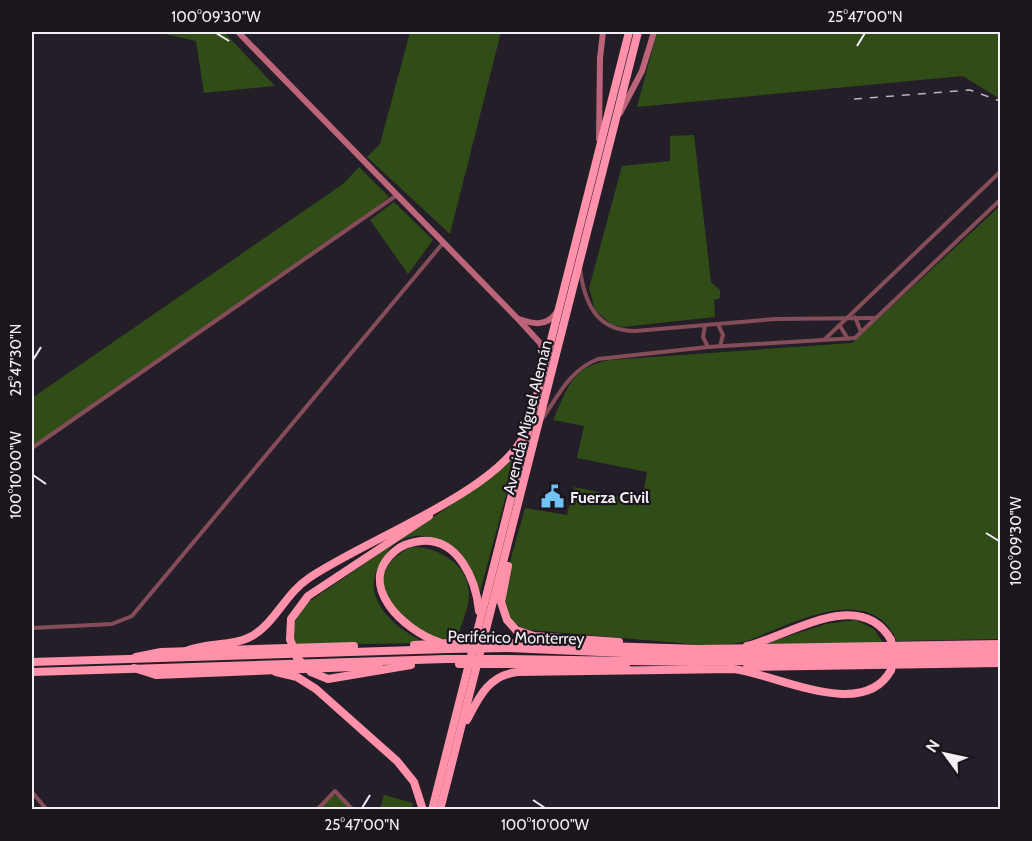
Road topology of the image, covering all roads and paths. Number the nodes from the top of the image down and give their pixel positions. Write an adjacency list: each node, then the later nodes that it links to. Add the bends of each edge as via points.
1 (238, 32): 12 (main road)
2 (603, 32): 8 (main road)
3 (629, 32): 6 (highway, Avenida Miguel Alemán)
4 (638, 32): 6 (highway, Avenida Miguel Alemán)
5 (654, 32): 7 (main road, via 642,72)
6 (628, 52): 7 (highway, Avenida Miguel Alemán); 8 (highway, Avenida Miguel Alemán)
7 (615, 125): 15 (highway, Avenida Miguel Alemán)
8 (595, 171): 16 (highway, Avenida Miguel Alemán)
9 (1000, 172): 10 (street)
10 (996, 176): 11 (street); 17 (street)
11 (1000, 180)
12 (398, 195): 14 (main road); 31 (street)
13 (1000, 200): 18 (street)
14 (443, 243): 19 (main road); 35 (street, via 132,616 112,624)
15 (580, 267): 21 (street, via 590,309 608,327 635,331); 29 (highway, Avenida Miguel Alemán)
16 (556, 313): 19 (main road, via 540,324); 28 (highway, Avenida Miguel Alemán)
17 (852, 317): 18 (street); 20 (street); 22 (street); 23 (street)
18 (877, 318): 23 (street)
19 (518, 319): 28 (main road, via 542,346)
20 (718, 324): 21 (street); 27 (street, via 723,335)
21 (705, 325): 26 (street, via 703,337)
22 (840, 325): 24 (street); 25 (street)
23 (861, 333): 25 (street)
24 (825, 339): 25 (street); 27 (street)
25 (848, 339)
26 (708, 347): 27 (street); 29 (street, via 610,357 585,364 569,378)
27 (719, 347)
28 (544, 361): 30 (highway, Avenida Miguel Alemán)
29 (540, 422): 33 (highway, Avenida Miguel Alemán)
30 (526, 432): 32 (highway, via 502,463); 34 (highway, Avenida Miguel Alemán)
31 (32, 448)
32 (442, 504): 41 (highway, via 310,576 252,636); 49 (highway, bridge, via 308,596 291,619 290,639 297,658 311,672 328,679)
33 (510, 535): 39 (highway, via 511,552 501,602 504,614 516,630 534,636); 54 (highway, Avenida Miguel Alemán)
34 (480, 617): 37 (highway, via 469,573 449,549 429,541 396,549 383,573 384,597 406,626); 60 (highway, Avenida Miguel Alemán)
35 (32, 628)
36 (1000, 644): 40 (highway)
37 (446, 645): 38 (highway, Periférico Monterrey, bridge); 41 (highway); 47 (highway, Periférico Monterrey)
38 (508, 646): 39 (highway); 42 (highway, Periférico Monterrey, via 692,656)
39 (665, 648): 40 (highway)
40 (730, 649): 51 (highway, bridge, via 841,616 870,619 882,626 894,655 891,670 882,683 871,691 850,695)
41 (186, 651): 47 (highway, via 154,653)
42 (1000, 651)
43 (1000, 656): 44 (highway, Periférico Monterrey)
44 (506, 661): 46 (highway, Periférico Monterrey, bridge); 50 (highway)
45 (32, 662): 47 (highway, Periférico Monterrey)
46 (446, 662): 47 (highway, Periférico Monterrey); 49 (highway)
47 (132, 663): 52 (highway, via 156,675); 53 (highway, Periférico Monterrey)
48 (1000, 663): 51 (highway)
49 (411, 665): 52 (highway)
50 (681, 669): 51 (highway); 54 (highway, via 511,673 483,690)
51 (734, 669)
52 (248, 671): 59 (highway, via 291,675 322,694 404,768 417,788)
53 (32, 672)
54 (461, 729): 61 (highway, Avenida Miguel Alemán)
55 (32, 792): 56 (street)
56 (47, 810)
57 (316, 810): 58 (street, via 335,791)
58 (353, 810)
59 (423, 810)
60 (432, 810)
61 (440, 810)

